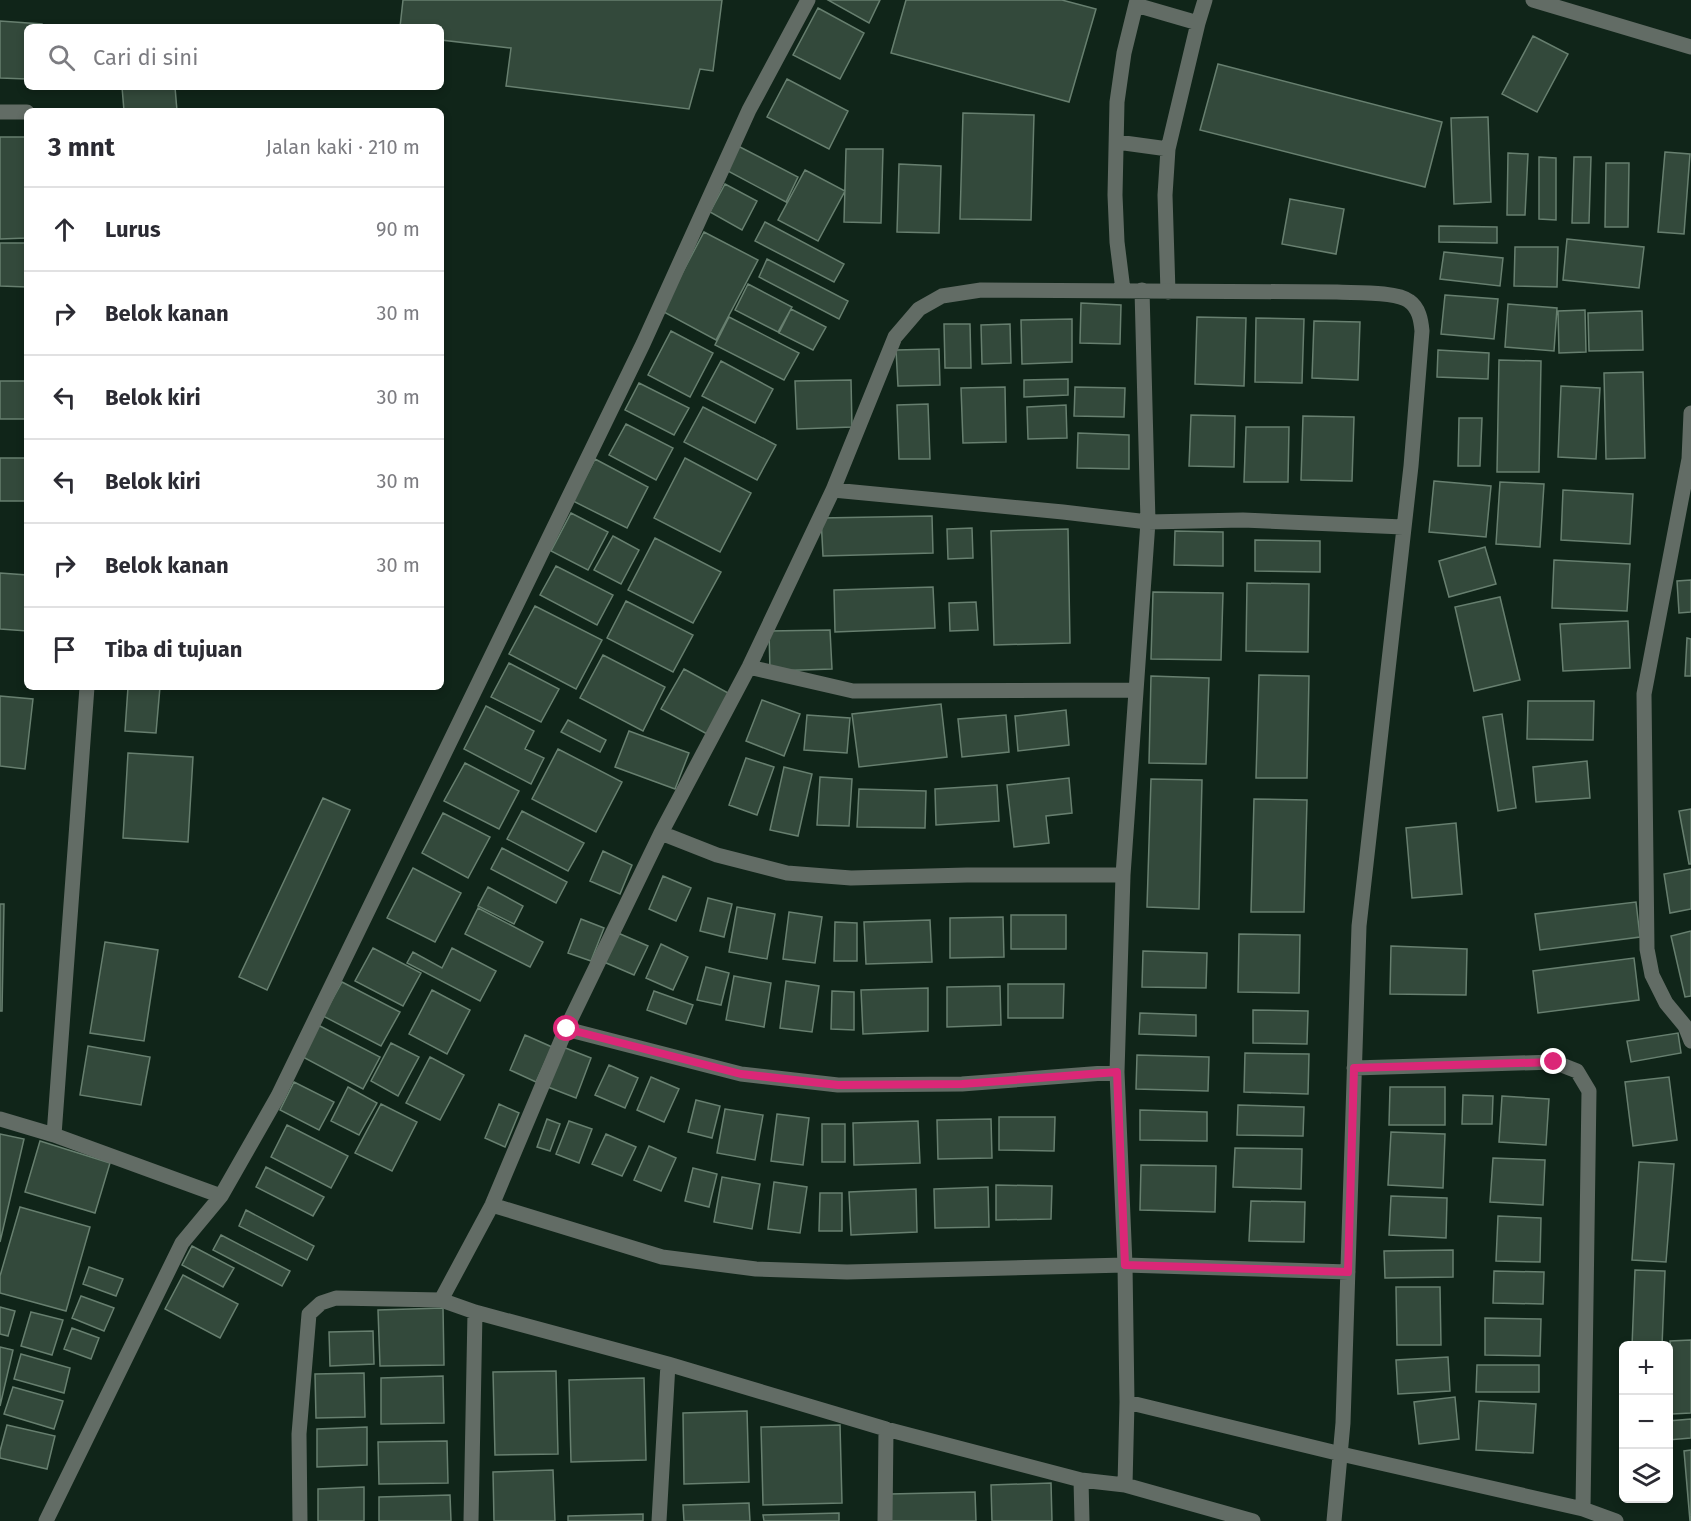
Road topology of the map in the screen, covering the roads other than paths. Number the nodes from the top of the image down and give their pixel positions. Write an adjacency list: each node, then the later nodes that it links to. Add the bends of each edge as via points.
1 (808, 0): 30 (street, via 748,110 643,344 278,1096)
2 (1205, 0): 5 (street)
3 (1533, 0): 6 (street)
4 (1136, 2): 5 (street); 9 (street, via 1117,102)
5 (1198, 23): 10 (street)
6 (1691, 47)
7 (0, 112): 8 (street)
8 (24, 112)
9 (1117, 142): 10 (street); 11 (street, via 1115,195)
10 (1168, 149): 13 (street)
11 (1123, 290): 12 (street); 16 (street, via 981,290 942,296 919,309 895,337)
12 (1142, 290): 13 (street); 17 (street)
13 (1168, 292): 18 (street, via 1337,292 1409,300 1420,316 1422,331)
14 (1691, 413): 15 (street)
15 (1690, 459): 25 (street, via 1644,694 1647,949 1652,975)
16 (833, 490): 17 (street); 19 (street)
17 (1148, 522): 18 (street, via 1243,520); 21 (street)
18 (1403, 527): 26 (street, via 1359,926)
19 (749, 667): 21 (street, via 853,690); 22 (street)
20 (87, 690): 29 (street)
21 (1136, 690): 23 (street)
22 (661, 833): 23 (street, via 717,855 787,873 851,879); 24 (street)
23 (1123, 875): 27 (street)
24 (567, 1029): 27 (street, via 741,1074 838,1085 962,1084); 31 (street)
25 (1691, 1041)
26 (1354, 1068): 33 (street); 42 (street, via 1554,1062 1577,1071 1590,1091)
27 (1117, 1072): 32 (street)
28 (0, 1119): 29 (street)
29 (54, 1135): 30 (street)
30 (221, 1196): 43 (street, via 183,1243)
31 (492, 1205): 32 (street, via 662,1257 756,1269 847,1272); 34 (street)
32 (1125, 1265): 33 (street); 37 (street)
33 (1348, 1272): 39 (street)
34 (441, 1300): 35 (street); 44 (street, via 336,1298 321,1303 309,1314 299,1434)
35 (475, 1312): 36 (street); 45 (street)
36 (668, 1364): 38 (street); 46 (street)
37 (1127, 1402): 39 (street); 41 (street)
38 (886, 1429): 40 (street); 47 (street)
39 (1341, 1454): 42 (street); 50 (street)
40 (1081, 1480): 41 (street); 48 (street)
41 (1125, 1485): 49 (street)
42 (1583, 1509): 51 (street)
43 (46, 1521)
44 (300, 1521)
45 (471, 1521)
46 (659, 1521)
47 (885, 1521)
48 (1082, 1521)
49 (1253, 1521)
50 (1334, 1521)
51 (1616, 1521)

